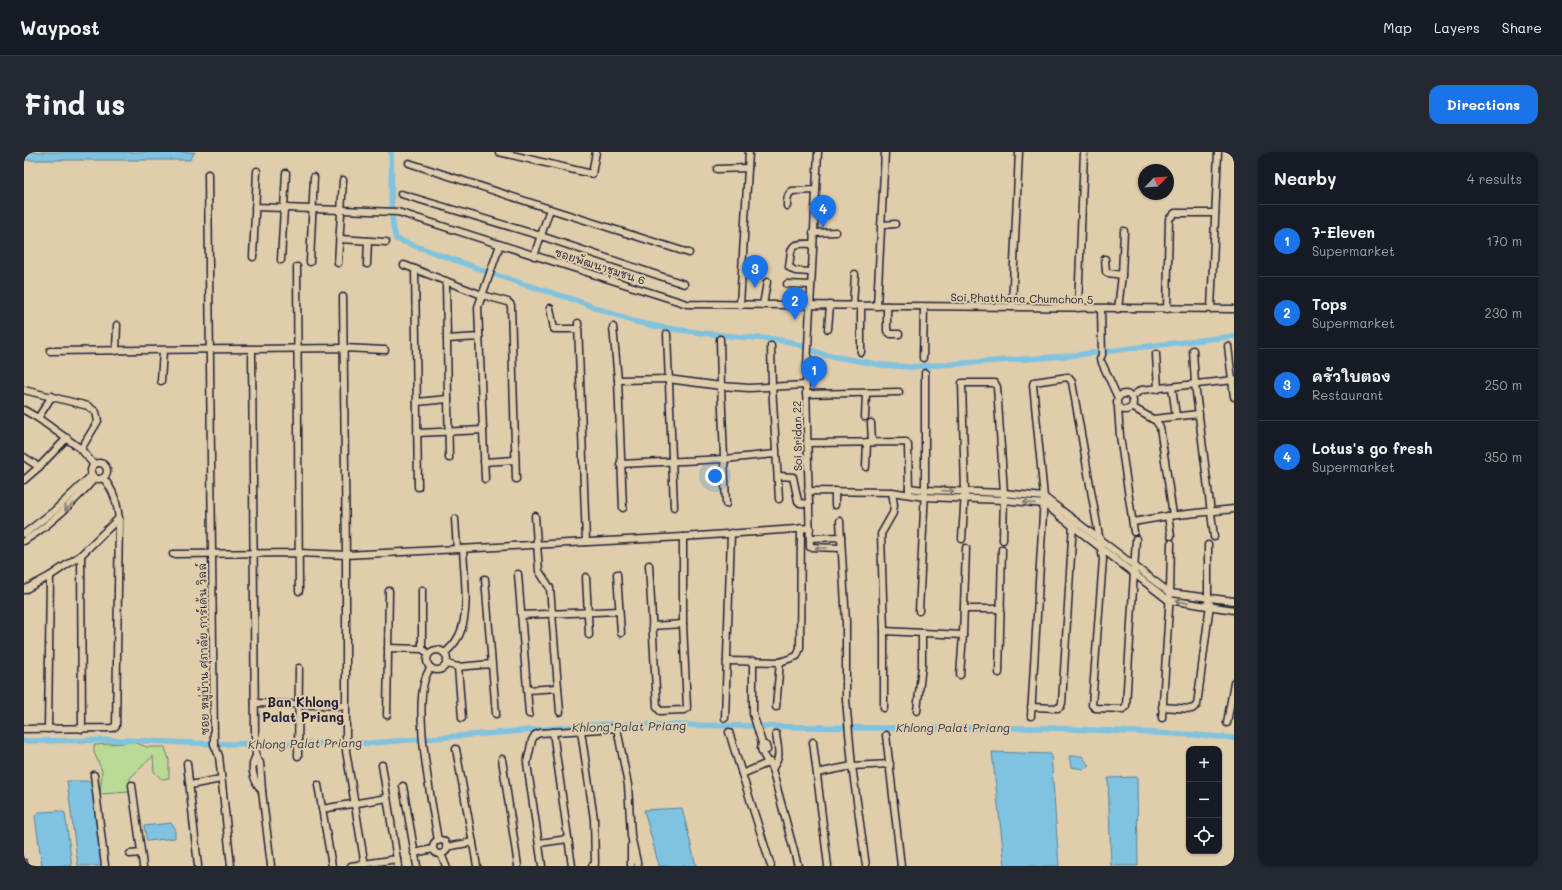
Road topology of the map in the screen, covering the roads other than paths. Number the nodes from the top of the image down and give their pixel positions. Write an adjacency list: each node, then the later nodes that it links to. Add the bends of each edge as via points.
1 (499, 152): 2 (street, via 592,174)
2 (596, 152)
3 (748, 152): 10 (street)
4 (818, 152): 17 (street, Soi Sridan 22)
5 (885, 152): 27 (street)
6 (1018, 152): 67 (street)
7 (1084, 152): 69 (street)
8 (1218, 152): 25 (street)
9 (409, 163): 21 (street)
10 (748, 168): 11 (street); 58 (street)
11 (717, 169)
12 (257, 171): 20 (street)
13 (286, 173): 22 (street)
14 (208, 174): 87 (street, ซอย หมู่บ้าน ศุภาลัย การ์เด้น วิลล์)
15 (314, 177): 23 (street)
16 (343, 180): 24 (street)
17 (816, 190): 19 (street, via 792,191 789,193); 30 (street, Soi Sridan 22)
18 (401, 194): 31 (street)
19 (787, 206)
20 (255, 207): 22 (street, ซอยพัฒนาชุมชน 6); 39 (street)
21 (550, 208): 31 (street); 37 (street)
22 (285, 209): 23 (street, ซอยพัฒนาชุมชน 6); 41 (street)
23 (313, 210): 24 (street, ซอยพัฒนาชุมชน 6); 42 (street)
24 (341, 211): 32 (street); 36 (street, ซอยพัฒนาชุมชน 6, via 398,212)
25 (1215, 213): 72 (street, via 1175,213 1169,219); 73 (street)
26 (895, 224): 27 (street)
27 (882, 225): 64 (street)
28 (1124, 231): 50 (street)
29 (836, 232): 30 (street)
30 (813, 233): 35 (street, Soi Sridan 22)
31 (541, 236): 38 (street); 53 (street)
32 (340, 239): 33 (street); 43 (street)
33 (368, 241): 34 (street); 44 (street)
34 (386, 242)
35 (812, 244): 48 (street, Soi Sridan 22); 48 (street, via 794,244 789,267 795,271)
36 (500, 245): 38 (street, ซอยพัฒนาชุมชน 6); 56 (street)
37 (689, 253)
38 (534, 256): 58 (street, ซอยพัฒนาชุมชน 6, via 681,303)
39 (253, 257)
40 (1105, 259): 50 (street, via 1106,272)
41 (281, 260)
42 (310, 262)
43 (338, 263)
44 (368, 264)
45 (404, 265): 47 (street)
46 (297, 266): 86 (street)
47 (415, 269): 51 (street); 117 (street)
48 (811, 272): 55 (street, Soi Sridan 22)
49 (855, 274): 62 (street)
50 (1122, 275): 71 (street)
51 (446, 281): 56 (street); 81 (street)
52 (768, 282): 59 (street)
53 (684, 284)
54 (787, 284): 55 (street)
55 (810, 285): 60 (street, Soi Sridan 22)
56 (482, 295): 80 (street, via 478,307); 138 (street, via 508,302 510,305)
57 (343, 297): 85 (street)
58 (740, 305): 59 (street, ซอยพัฒนาชุมชน 6)
59 (763, 305): 60 (street, ซอยพัฒนาชุมชน 6)
60 (809, 305): 61 (street, Soi Phatthana Chumchon 5); 103 (street, Soi Sridan 22)
61 (830, 305): 62 (street, Soi Phatthana Chumchon 5); 77 (street)
62 (853, 306): 63 (street, Soi Phatthana Chumchon 5)
63 (861, 306): 64 (street, Soi Phatthana Chumchon 5); 94 (street)
64 (877, 306): 65 (street, Soi Phatthana Chumchon 5)
65 (887, 306): 66 (street, Soi Phatthana Chumchon 5); 79 (street, via 887,331)
66 (924, 307): 67 (street, Soi Phatthana Chumchon 5); 96 (street)
67 (1012, 307): 69 (street, Soi Phatthana Chumchon 5)
68 (550, 308): 192 (street, via 554,329 578,326)
69 (1078, 308): 70 (street, Soi Phatthana Chumchon 5)
70 (1101, 309): 71 (street, Soi Phatthana Chumchon 5); 113 (street, via 1102,358)
71 (1118, 309): 72 (street, Soi Phatthana Chumchon 5)
72 (1167, 309): 73 (street, Soi Phatthana Chumchon 5)
73 (1211, 309): 74 (street, Soi Phatthana Chumchon 5)
74 (1234, 309)
75 (117, 325): 92 (street)
76 (614, 328): 99 (street)
77 (828, 329)
78 (667, 334): 98 (street)
79 (899, 334)
80 (479, 337): 81 (street); 127 (street)
81 (447, 338): 116 (street)
82 (720, 339): 104 (street)
83 (771, 346): 105 (street)
84 (1228, 346): 100 (street)
85 (344, 348): 86 (street); 89 (street); 205 (street)
86 (298, 349): 88 (street); 200 (street)
87 (210, 350): 88 (street); 93 (street); 202 (street, ซอย หมู่บ้าน ศุภาลัย การ์เด้น วิลล์)
88 (252, 350): 203 (street)
89 (385, 350)
90 (1193, 350): 102 (street)
91 (50, 351): 92 (street)
92 (116, 351): 93 (street)
93 (163, 351): 101 (street)
94 (861, 352)
95 (1156, 354): 107 (street)
96 (923, 358)
97 (925, 373): 157 (street)
98 (668, 379): 99 (street); 104 (street); 140 (street)
99 (618, 380): 141 (street)
100 (1233, 380): 102 (street); 115 (street)
101 (161, 381)
102 (1195, 384): 106 (street); 121 (street)
103 (806, 385): 105 (street); 111 (street, Soi Sridan 22)
104 (721, 386): 105 (street); 137 (street)
105 (772, 386): 134 (street)
106 (1172, 387): 107 (street); 122 (street)
107 (1158, 389): 114 (street, via 1141,390)
108 (24, 390): 112 (street)
109 (899, 392): 110 (street)
110 (866, 393): 111 (street); 123 (street)
111 (806, 394): 131 (street, Soi Sridan 22)
112 (52, 396): 124 (street); 133 (street, via 88,406 96,412 98,421)
113 (1119, 397): 114 (street, via 1124,394); 119 (street, via 1116,403)
114 (1131, 397): 118 (street)
115 (1234, 397)
116 (448, 399): 117 (street); 128 (street)
117 (416, 402): 129 (street)
118 (1132, 407): 119 (street, via 1126,411); 125 (street)
119 (1118, 408): 176 (street)
120 (24, 410): 124 (street)
121 (1199, 414): 122 (street); 170 (street)
122 (1176, 416): 125 (street)
123 (865, 417)
124 (38, 418): 130 (street)
125 (1153, 419): 172 (street, via 1160,427)
126 (871, 423): 132 (street)
127 (483, 430): 128 (street); 139 (street)
128 (449, 432): 129 (street); 136 (street)
129 (417, 433): 151 (street)
130 (67, 438): 133 (street); 143 (street)
131 (807, 442): 132 (street); 152 (street, Soi Sridan 22)
132 (870, 442): 144 (street); 154 (street, via 907,443)
133 (81, 449): 142 (street)
134 (775, 454): 137 (street); 160 (street)
135 (24, 457): 143 (street)
136 (449, 458)
137 (725, 459): 140 (street); 163 (street)
138 (515, 460): 139 (street); 149 (street)
139 (484, 462): 148 (street)
140 (672, 462): 141 (street); 167 (street)
141 (620, 464): 168 (street)
142 (94, 465): 145 (street, via 91,469); 147 (street, via 101,463 105,467 107,472)
143 (39, 467): 150 (street)
144 (866, 467)
145 (93, 476): 147 (street); 182 (street, via 54,512); 191 (street, one-way to 191, via 74,502)
146 (780, 476): 164 (street, via 793,477 798,501)
147 (103, 478): 173 (street, via 114,495)
148 (485, 479)
149 (516, 479)
150 (24, 480)
151 (418, 487)
152 (808, 491): 153 (street); 164 (street, Soi Sridan 22)
153 (835, 491): 155 (street); 166 (street)
154 (909, 491): 155 (street); 157 (street)
155 (892, 492): 233 (street, via 893,514 881,534)
156 (965, 492): 157 (street, one-way to 156); 158 (street); 158 (street, via 962,384 995,383); 161 (street)
157 (925, 493): 161 (street); 227 (street)
158 (1004, 493): 159 (street); 162 (street)
159 (1044, 497): 165 (street); 177 (street); 190 (street, via 1033,385 1037,380 1068,377 1072,382)
160 (779, 499)
161 (964, 499): 162 (street); 187 (street)
162 (1004, 500): 165 (street, one-way to 162); 189 (street)
163 (726, 504)
164 (809, 504): 179 (street, Soi Sridan 22)
165 (1044, 504): 177 (street); 259 (street)
166 (835, 505)
167 (674, 507)
168 (623, 508)
169 (1234, 509): 170 (street)
170 (1211, 511): 172 (street); 183 (street)
171 (535, 516): 193 (street)
172 (1171, 516): 176 (street); 218 (street)
173 (119, 518): 204 (street); 275 (street, via 116,726)
174 (455, 519): 198 (street)
175 (840, 520): 185 (street)
176 (1134, 522): 180 (street)
177 (1073, 523): 190 (street); 197 (street); 259 (street, via 1062,703 1058,708)
178 (801, 528): 179 (street); 181 (street); 244 (street, via 800,648 797,656)
179 (810, 528): 186 (street, Soi Sridan 22)
180 (1134, 532)
181 (731, 533): 184 (street); 242 (street)
182 (24, 534)
183 (1214, 536)
184 (683, 537): 192 (street); 231 (street)
185 (841, 537): 186 (street); 195 (street)
186 (810, 538): 195 (street, one-way to 186, via 811,548)
187 (962, 539)
188 (1136, 539): 207 (street)
189 (1003, 540)
190 (1100, 540): 197 (street); 207 (street)
191 (24, 541)
192 (586, 542): 193 (street)
193 (536, 545): 198 (street); 229 (street, via 539,571 550,588)
194 (1208, 545): 219 (street)
195 (841, 548): 289 (street, via 846,622 846,700)
196 (966, 548): 223 (street)
197 (1102, 548): 210 (street); 210 (street, via 1092,705 1095,708 1123,709 1126,706)
198 (460, 549): 205 (street); 240 (street, via 465,598 462,628 455,642)
199 (1002, 549): 224 (street)
200 (299, 553): 203 (street); 205 (street); 216 (street)
201 (173, 554): 202 (street)
202 (212, 554): 203 (street); 293 (street, ซอย หมู่บ้าน ศุภาลัย การ์เด้น วิลล์, via 214,744 219,756)
203 (254, 554): 255 (street)
204 (81, 555): 211 (street); 275 (street)
205 (346, 555): 257 (street)
206 (649, 565): 232 (street)
207 (1136, 565): 210 (street); 218 (street)
208 (518, 574): 230 (street)
209 (617, 574): 226 (street)
210 (1135, 574): 220 (street)
211 (50, 576): 214 (street); 274 (street)
212 (586, 577): 228 (street)
213 (485, 578): 246 (street)
214 (24, 590)
215 (422, 590): 239 (street)
216 (299, 591)
217 (389, 591): 238 (street)
218 (1170, 592): 219 (street); 220 (street)
219 (1209, 598): 221 (street); 222 (street)
220 (1168, 600): 222 (street, one-way to 220); 260 (street)
221 (1234, 601)
222 (1208, 607): 225 (street); 260 (street, via 1196,705 1192,709)
223 (964, 609): 224 (street); 237 (street)
224 (1001, 609): 250 (street)
225 (1234, 610)
226 (619, 611): 228 (street); 234 (street)
227 (919, 611)
228 (588, 612): 229 (street); 236 (street)
229 (553, 613): 230 (street); 253 (street)
230 (521, 615): 254 (street)
231 (683, 624): 232 (street); 232 (street, via 687,708 684,710 658,710)
232 (652, 626)
233 (884, 631): 235 (street); 261 (street)
234 (621, 633)
235 (922, 633): 237 (street); 262 (street, via 922,666)
236 (589, 635)
237 (963, 635): 251 (street)
238 (388, 648): 239 (street); 267 (street)
239 (422, 649): 241 (street)
240 (445, 653): 241 (street, via 437,650); 245 (street)
241 (430, 654): 249 (street, via 428,661)
242 (728, 660): 243 (street); 270 (street)
243 (752, 661): 244 (street); 288 (street, via 753,714 762,743 760,748 766,753)
244 (780, 662): 258 (street)
245 (447, 664): 247 (street); 249 (street, via 442,669)
246 (491, 664): 247 (street); 264 (street)
247 (458, 667): 269 (street)
248 (299, 668): 256 (street)
249 (431, 668): 303 (street, via 423,681 421,730)
250 (999, 673)
251 (960, 675)
252 (1234, 683): 266 (street)
253 (558, 688): 254 (street); 263 (street)
254 (528, 690): 265 (street)
255 (255, 703): 256 (street); 318 (street, via 256,754 260,763)
256 (299, 704): 257 (street); 283 (street)
257 (346, 706): 299 (street, via 346,751)
258 (776, 707)
259 (1031, 707): 268 (street)
260 (1162, 707): 271 (street)
261 (884, 708)
262 (917, 711)
263 (560, 712)
264 (496, 714)
265 (529, 714)
266 (1231, 714): 272 (street)
267 (387, 715)
268 (1031, 716)
269 (462, 718)
270 (725, 718)
271 (1162, 718)
272 (1227, 723)
273 (24, 729): 274 (street)
274 (48, 729): 275 (street)
275 (82, 729)
276 (581, 731): 277 (street); 301 (street, via 617,728 628,785); 328 (street, via 594,819 595,864)
277 (553, 732): 302 (street); 305 (street, via 535,735 527,762)
278 (729, 732): 291 (street)
279 (776, 734): 288 (street, via 779,756 778,760)
280 (886, 735): 286 (street)
281 (813, 742): 290 (street)
282 (456, 749): 304 (street)
283 (298, 753)
284 (502, 758): 325 (street)
285 (187, 763): 295 (street)
286 (890, 764): 289 (street); 335 (street)
287 (382, 765): 298 (street)
288 (769, 765): 291 (street); 332 (street)
289 (852, 766): 290 (street); 334 (street)
290 (817, 773): 333 (street)
291 (742, 774): 331 (street)
292 (94, 775): 314 (street)
293 (221, 779): 295 (street); 317 (street)
294 (132, 784): 308 (street)
295 (190, 785): 316 (street)
296 (318, 785): 300 (street)
297 (403, 786): 309 (street)
298 (387, 798): 299 (street); 312 (street)
299 (354, 804): 300 (street); 313 (street)
300 (322, 809): 319 (street)
301 (631, 836): 329 (street); 330 (street)
302 (568, 839): 305 (street); 327 (street)
303 (438, 841): 306 (street, via 444,842); 307 (street)
304 (473, 842): 306 (street); 324 (street)
305 (539, 843): 326 (street)
306 (446, 847): 311 (street)
307 (433, 849): 309 (street); 311 (street)
308 (141, 852): 310 (street); 315 (street)
309 (414, 853): 322 (street)
310 (130, 854)
311 (441, 854): 323 (street)
312 (397, 859): 313 (street); 321 (street)
313 (365, 865): 320 (street)
314 (105, 866)
315 (143, 866)
316 (198, 866)
317 (231, 866)
318 (271, 866)
319 (332, 866)
320 (350, 866)
321 (398, 866)
322 (417, 866)
323 (446, 866)
324 (477, 866)
325 (518, 866)
326 (542, 866)
327 (572, 866)
328 (592, 866)
329 (631, 866)
330 (638, 866)
331 (771, 866)
332 (798, 866)
333 (828, 866)
334 (866, 866)
335 (901, 866)

